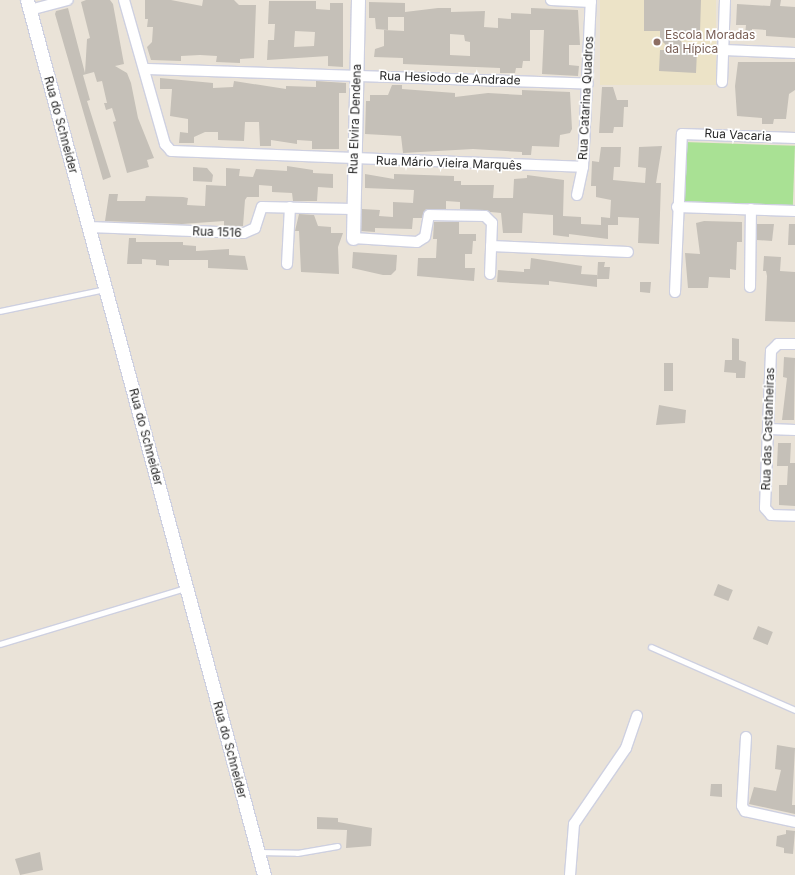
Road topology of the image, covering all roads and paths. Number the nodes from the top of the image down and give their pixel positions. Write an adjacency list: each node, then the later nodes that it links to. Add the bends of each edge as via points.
1 (68, 0): 7 (street)
2 (124, 0): 10 (street)
3 (358, 0): 11 (street, Rua Elvira Dendena)
4 (551, 0): 6 (street)
5 (725, 0): 8 (street)
6 (591, 1): 13 (street, Rua Catarina Quadros)
7 (29, 5): 23 (street, Rua do Schneider)
8 (724, 50): 9 (street); 12 (street)
9 (795, 53)
10 (144, 69): 11 (street, Rua Hesiodo de Andrade); 15 (street, Rua Mário Vieira Marquês, via 165,144 171,151)
11 (356, 75): 13 (street, Rua Hesiodo de Andrade); 15 (street, Rua Elvira Dendena)
12 (722, 82)
13 (588, 84): 16 (street, Rua Catarina Quadros)
14 (795, 138): 19 (street, Rua Vacaria, via 682,134)
15 (353, 159): 16 (street, Rua Mário Vieira Marquês); 20 (street, Rua Elvira Dendena)
16 (583, 167): 17 (street, Rua Catarina Quadros)
17 (577, 195)
18 (290, 207): 20 (street, Rua 1516); 23 (street, Rua 1516, via 262,208 255,228 244,233); 27 (street)
19 (677, 207): 21 (street); 31 (street)
20 (352, 209): 24 (street, Rua Elvira Dendena)
21 (751, 209): 22 (street); 29 (street)
22 (795, 211)
23 (89, 227): 30 (street, Rua do Schneider)
24 (353, 238): 25 (street, via 422,241 429,215 485,216 492,223)
25 (491, 246): 26 (street); 28 (street)
26 (628, 252)
27 (286, 264)
28 (490, 274)
29 (750, 288)
30 (105, 289): 32 (lane); 37 (street, Rua do Schneider)
31 (675, 292)
32 (0, 311)
33 (795, 344): 34 (street, Rua das Castanheiras, via 773,346)
34 (769, 429): 35 (street); 36 (street, Rua das Castanheiras, via 767,513)
35 (795, 430)
36 (795, 516)
37 (187, 588): 38 (lane); 45 (street, Rua do Schneider)
38 (0, 644)
39 (651, 647): 40 (lane)
40 (795, 710)
41 (637, 716): 47 (street, via 626,748 574,824)
42 (746, 737): 43 (street, via 744,811)
43 (795, 822)
44 (337, 846): 45 (lane, via 297,853)
45 (257, 852): 46 (street, Rua do Schneider)
46 (264, 875)
47 (570, 875)

